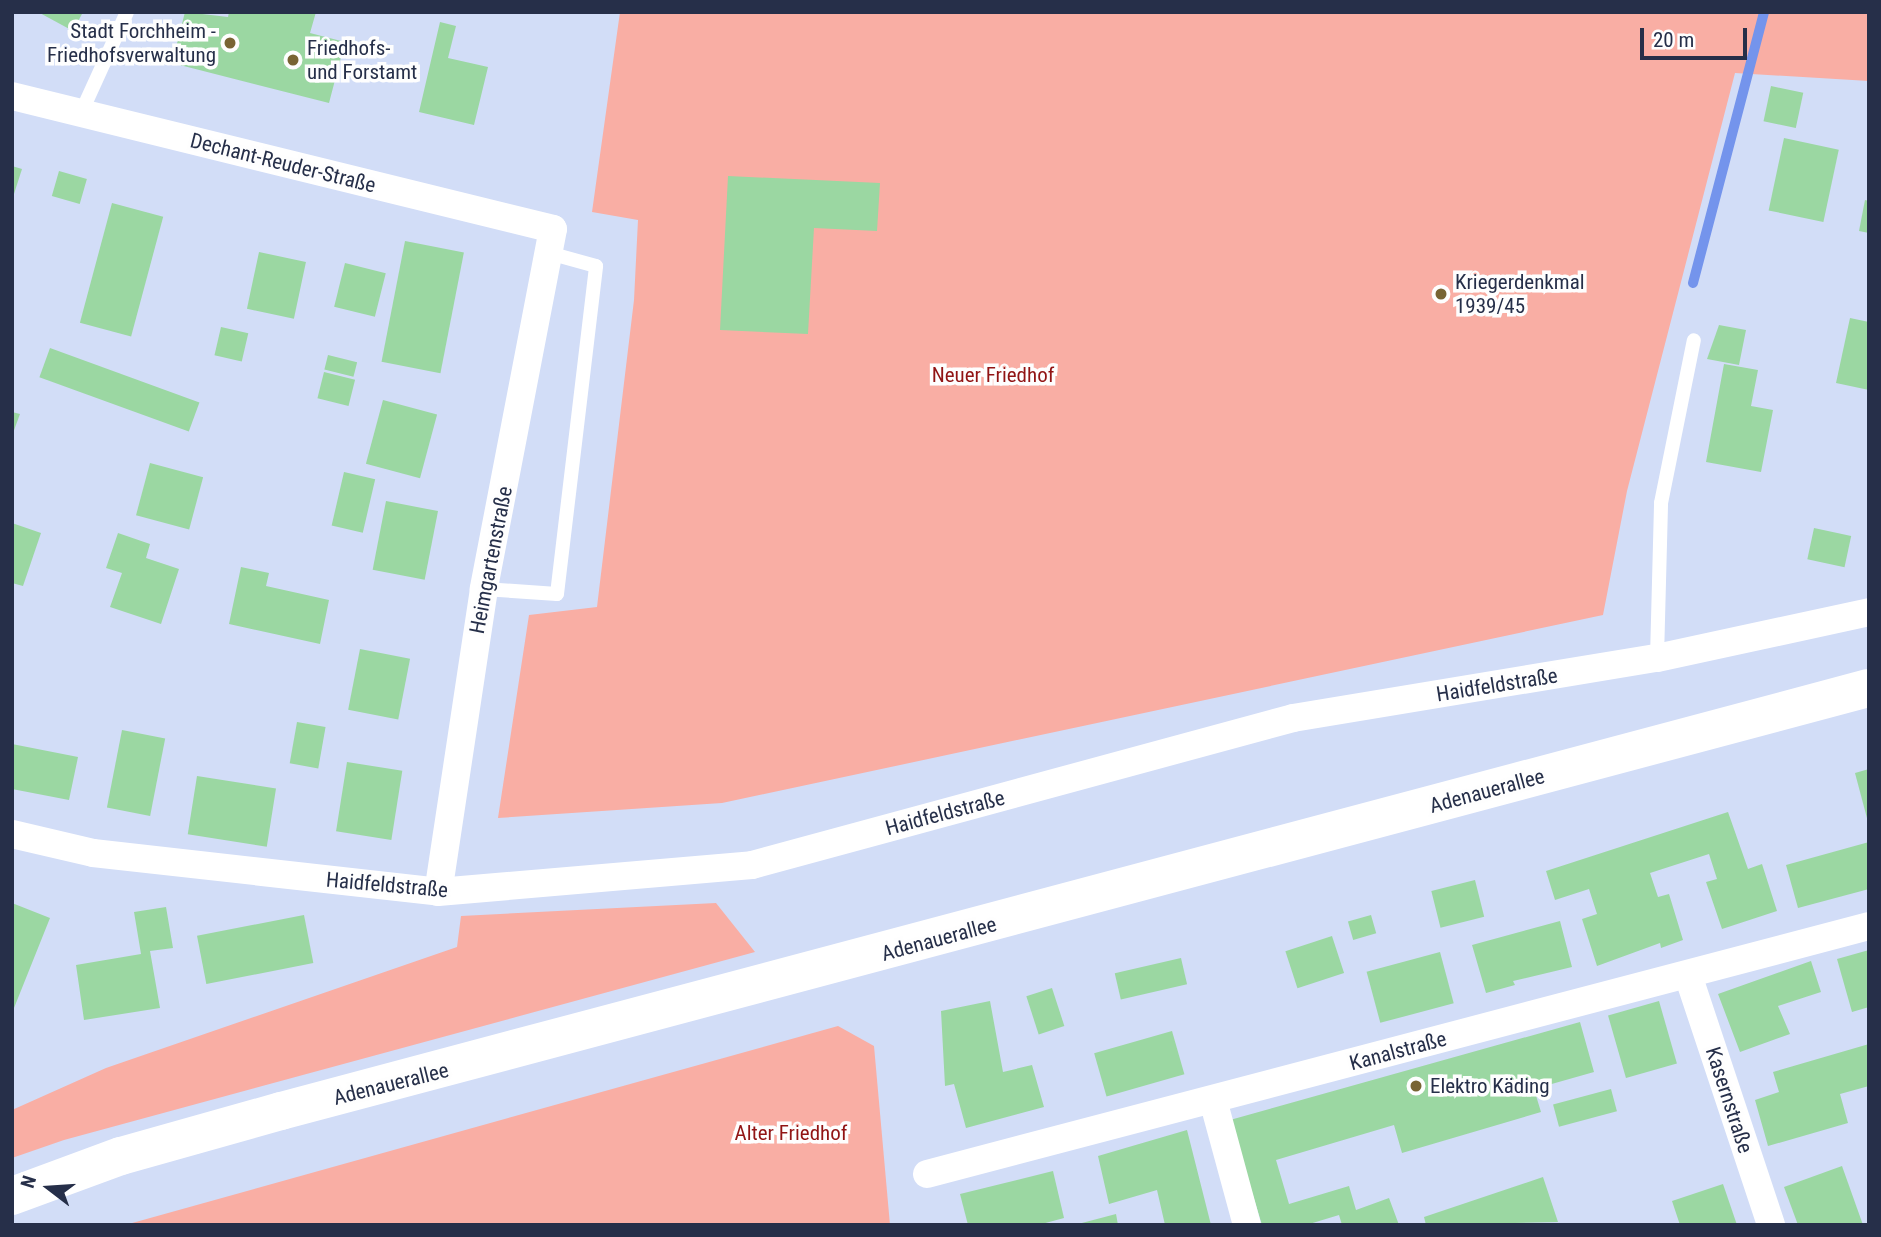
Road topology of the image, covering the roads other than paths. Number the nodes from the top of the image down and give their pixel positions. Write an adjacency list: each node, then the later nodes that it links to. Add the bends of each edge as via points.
1 (127, 12): 3 (lane)
2 (12, 96): 3 (street, Dechant-Reuder-Straße)
3 (81, 113): 4 (street, Dechant-Reuder-Straße)
4 (552, 241): 6 (street, Heimgartenstraße); 6 (lane, via 596,266 557,594)
5 (1694, 340): 8 (lane, via 1661,503)
6 (484, 589): 11 (street, Heimgartenstraße)
7 (1869, 612): 8 (street, Haidfeldstraße)
8 (1657, 658): 11 (street, Haidfeldstraße, via 1293,718 752,865)
9 (1869, 688): 16 (main road, Adenauerallee, via 281,1111 121,1156)
10 (12, 834): 11 (street, Haidfeldstraße, via 93,853)
11 (438, 892)
12 (1869, 926): 13 (street, Kanalstraße)
13 (1688, 975): 14 (street, Kanalstraße); 18 (street, Kasernstraße)
14 (1213, 1100): 15 (street, Kanalstraße); 17 (street)
15 (927, 1174)
16 (12, 1196)
17 (1247, 1225)
18 (1771, 1225)

